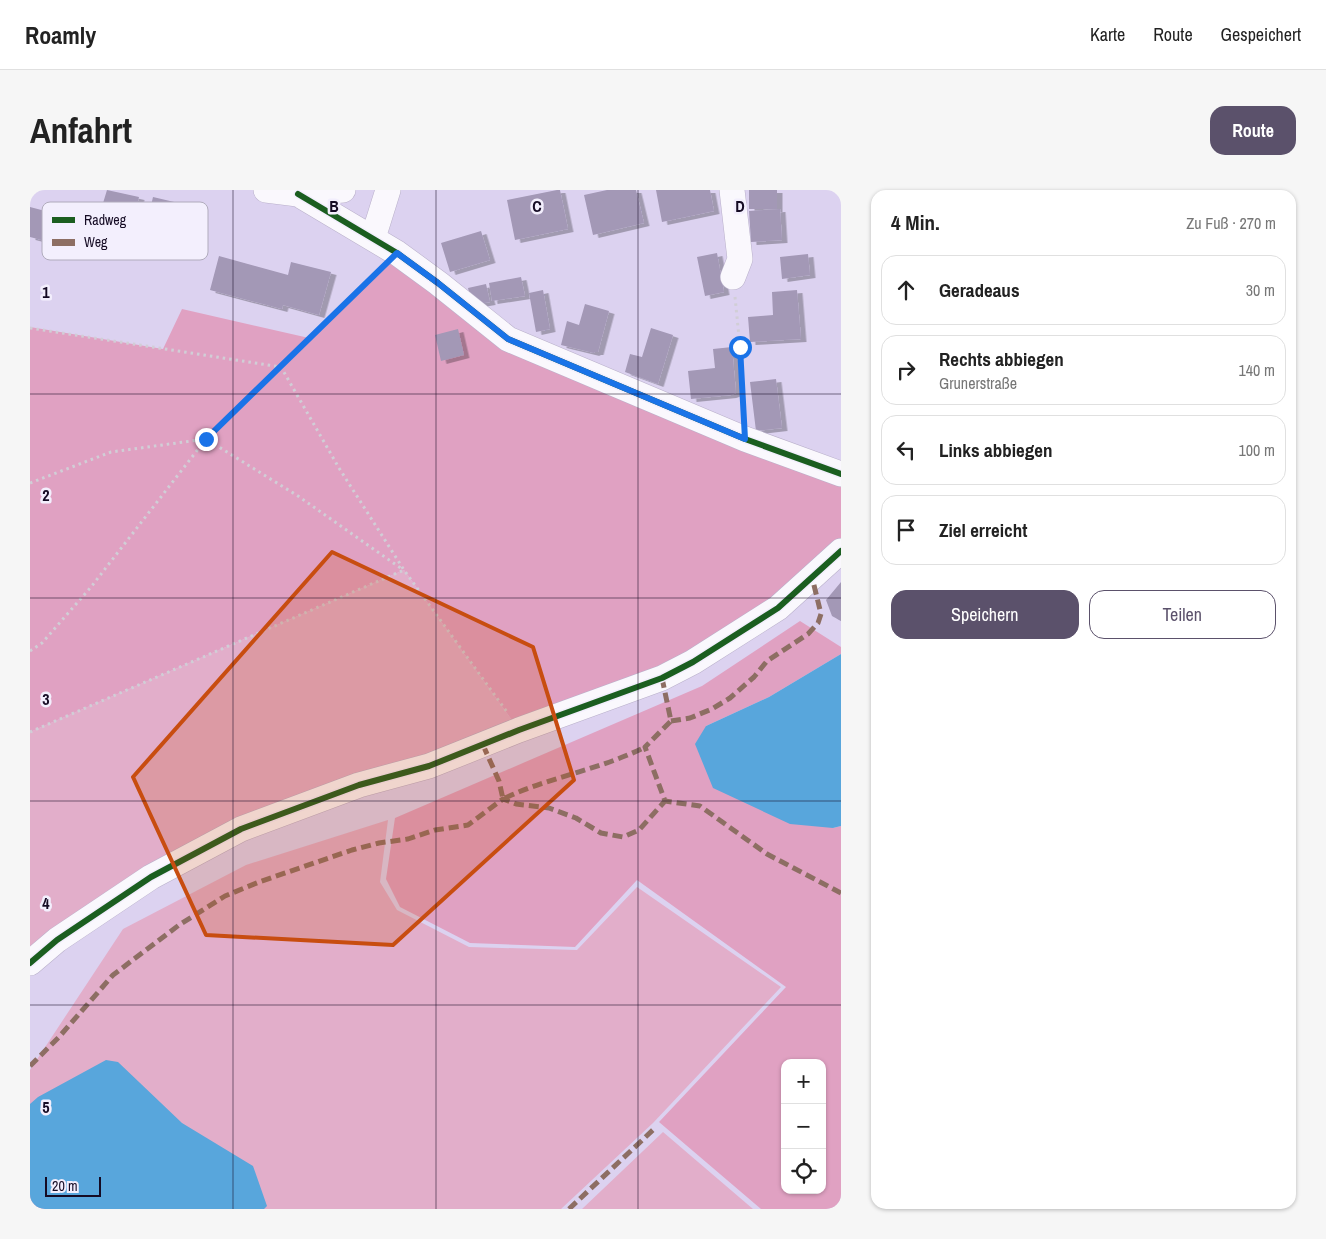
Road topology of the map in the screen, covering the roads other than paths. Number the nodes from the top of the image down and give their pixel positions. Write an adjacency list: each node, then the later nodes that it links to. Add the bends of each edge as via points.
1 (266, 190): 5 (street)
2 (343, 190): 5 (street)
3 (388, 190): 6 (street)
4 (732, 190): 7 (street, via 740,259)
5 (298, 194): 6 (street)
6 (373, 238): 8 (street, via 438,283 508,339 745,439)
7 (733, 277)
8 (841, 474)
9 (841, 551): 10 (street, via 778,608 662,678 429,766 359,785 241,829 151,877 57,940)
10 (30, 963)

